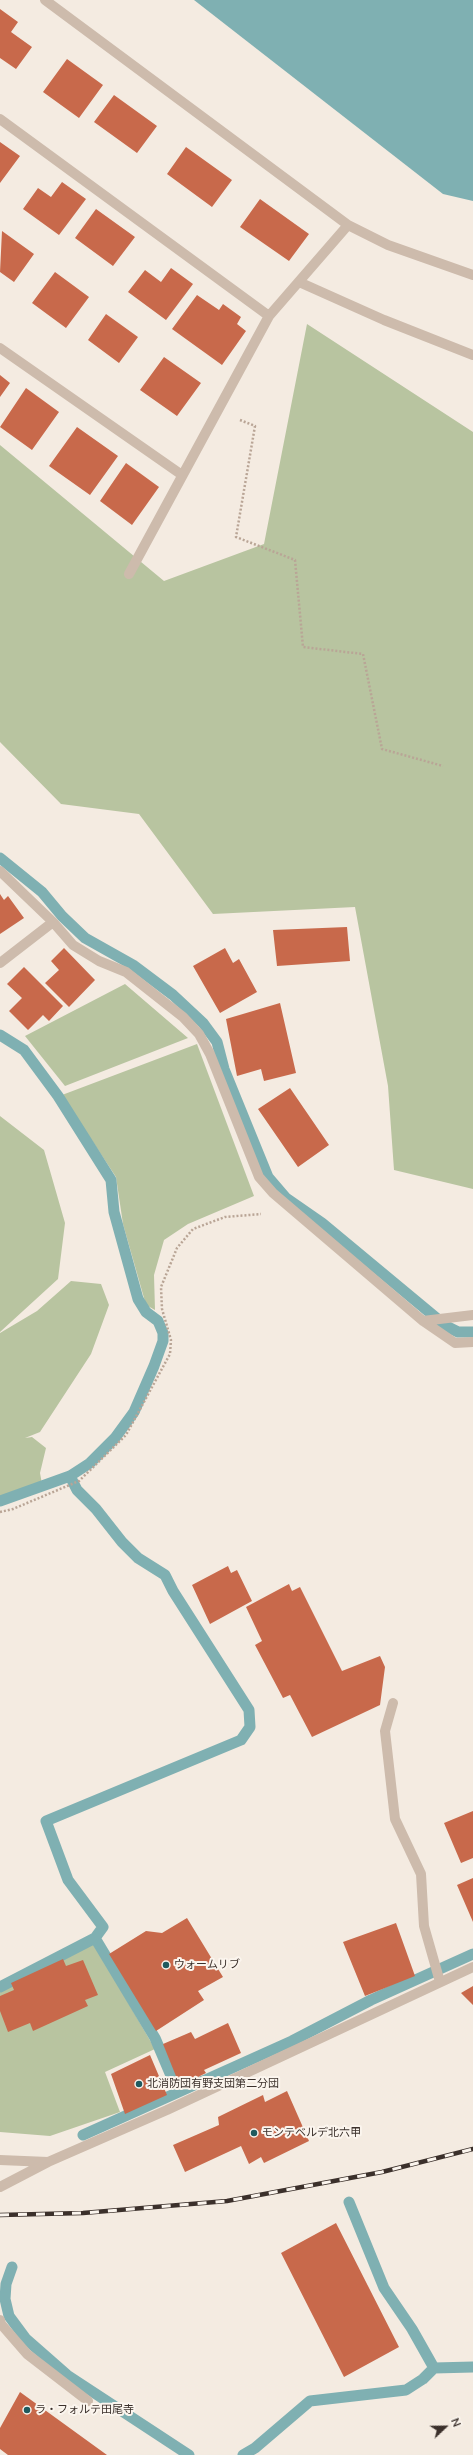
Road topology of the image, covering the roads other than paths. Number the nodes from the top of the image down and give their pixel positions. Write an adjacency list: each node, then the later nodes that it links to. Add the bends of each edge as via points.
1 (45, 0): 3 (street)
2 (0, 119): 6 (street)
3 (348, 225): 4 (street, via 388,245); 5 (street)
4 (473, 275)
5 (299, 282): 6 (street); 8 (street, via 384,320)
6 (268, 316): 9 (street)
7 (0, 348): 9 (street)
8 (473, 355)
9 (182, 475): 10 (street)
10 (129, 574)
11 (0, 871): 12 (street)
12 (53, 922): 13 (street); 15 (street, via 73,945 100,961 126,972 183,1017 199,1034 210,1054 259,1177 273,1194)
13 (0, 963)
14 (473, 1315): 15 (street)
15 (423, 1321): 16 (street, via 455,1343)
16 (473, 1342)
17 (394, 1703): 19 (street, via 385,1732 396,1819 421,1874 424,1926)
18 (473, 1967): 19 (street)
19 (440, 1982): 21 (street, via 167,2110)
20 (0, 2160): 21 (street)
21 (48, 2162): 22 (street)
22 (0, 2188)
23 (0, 2320): 24 (street, via 27,2354)
24 (88, 2401)

